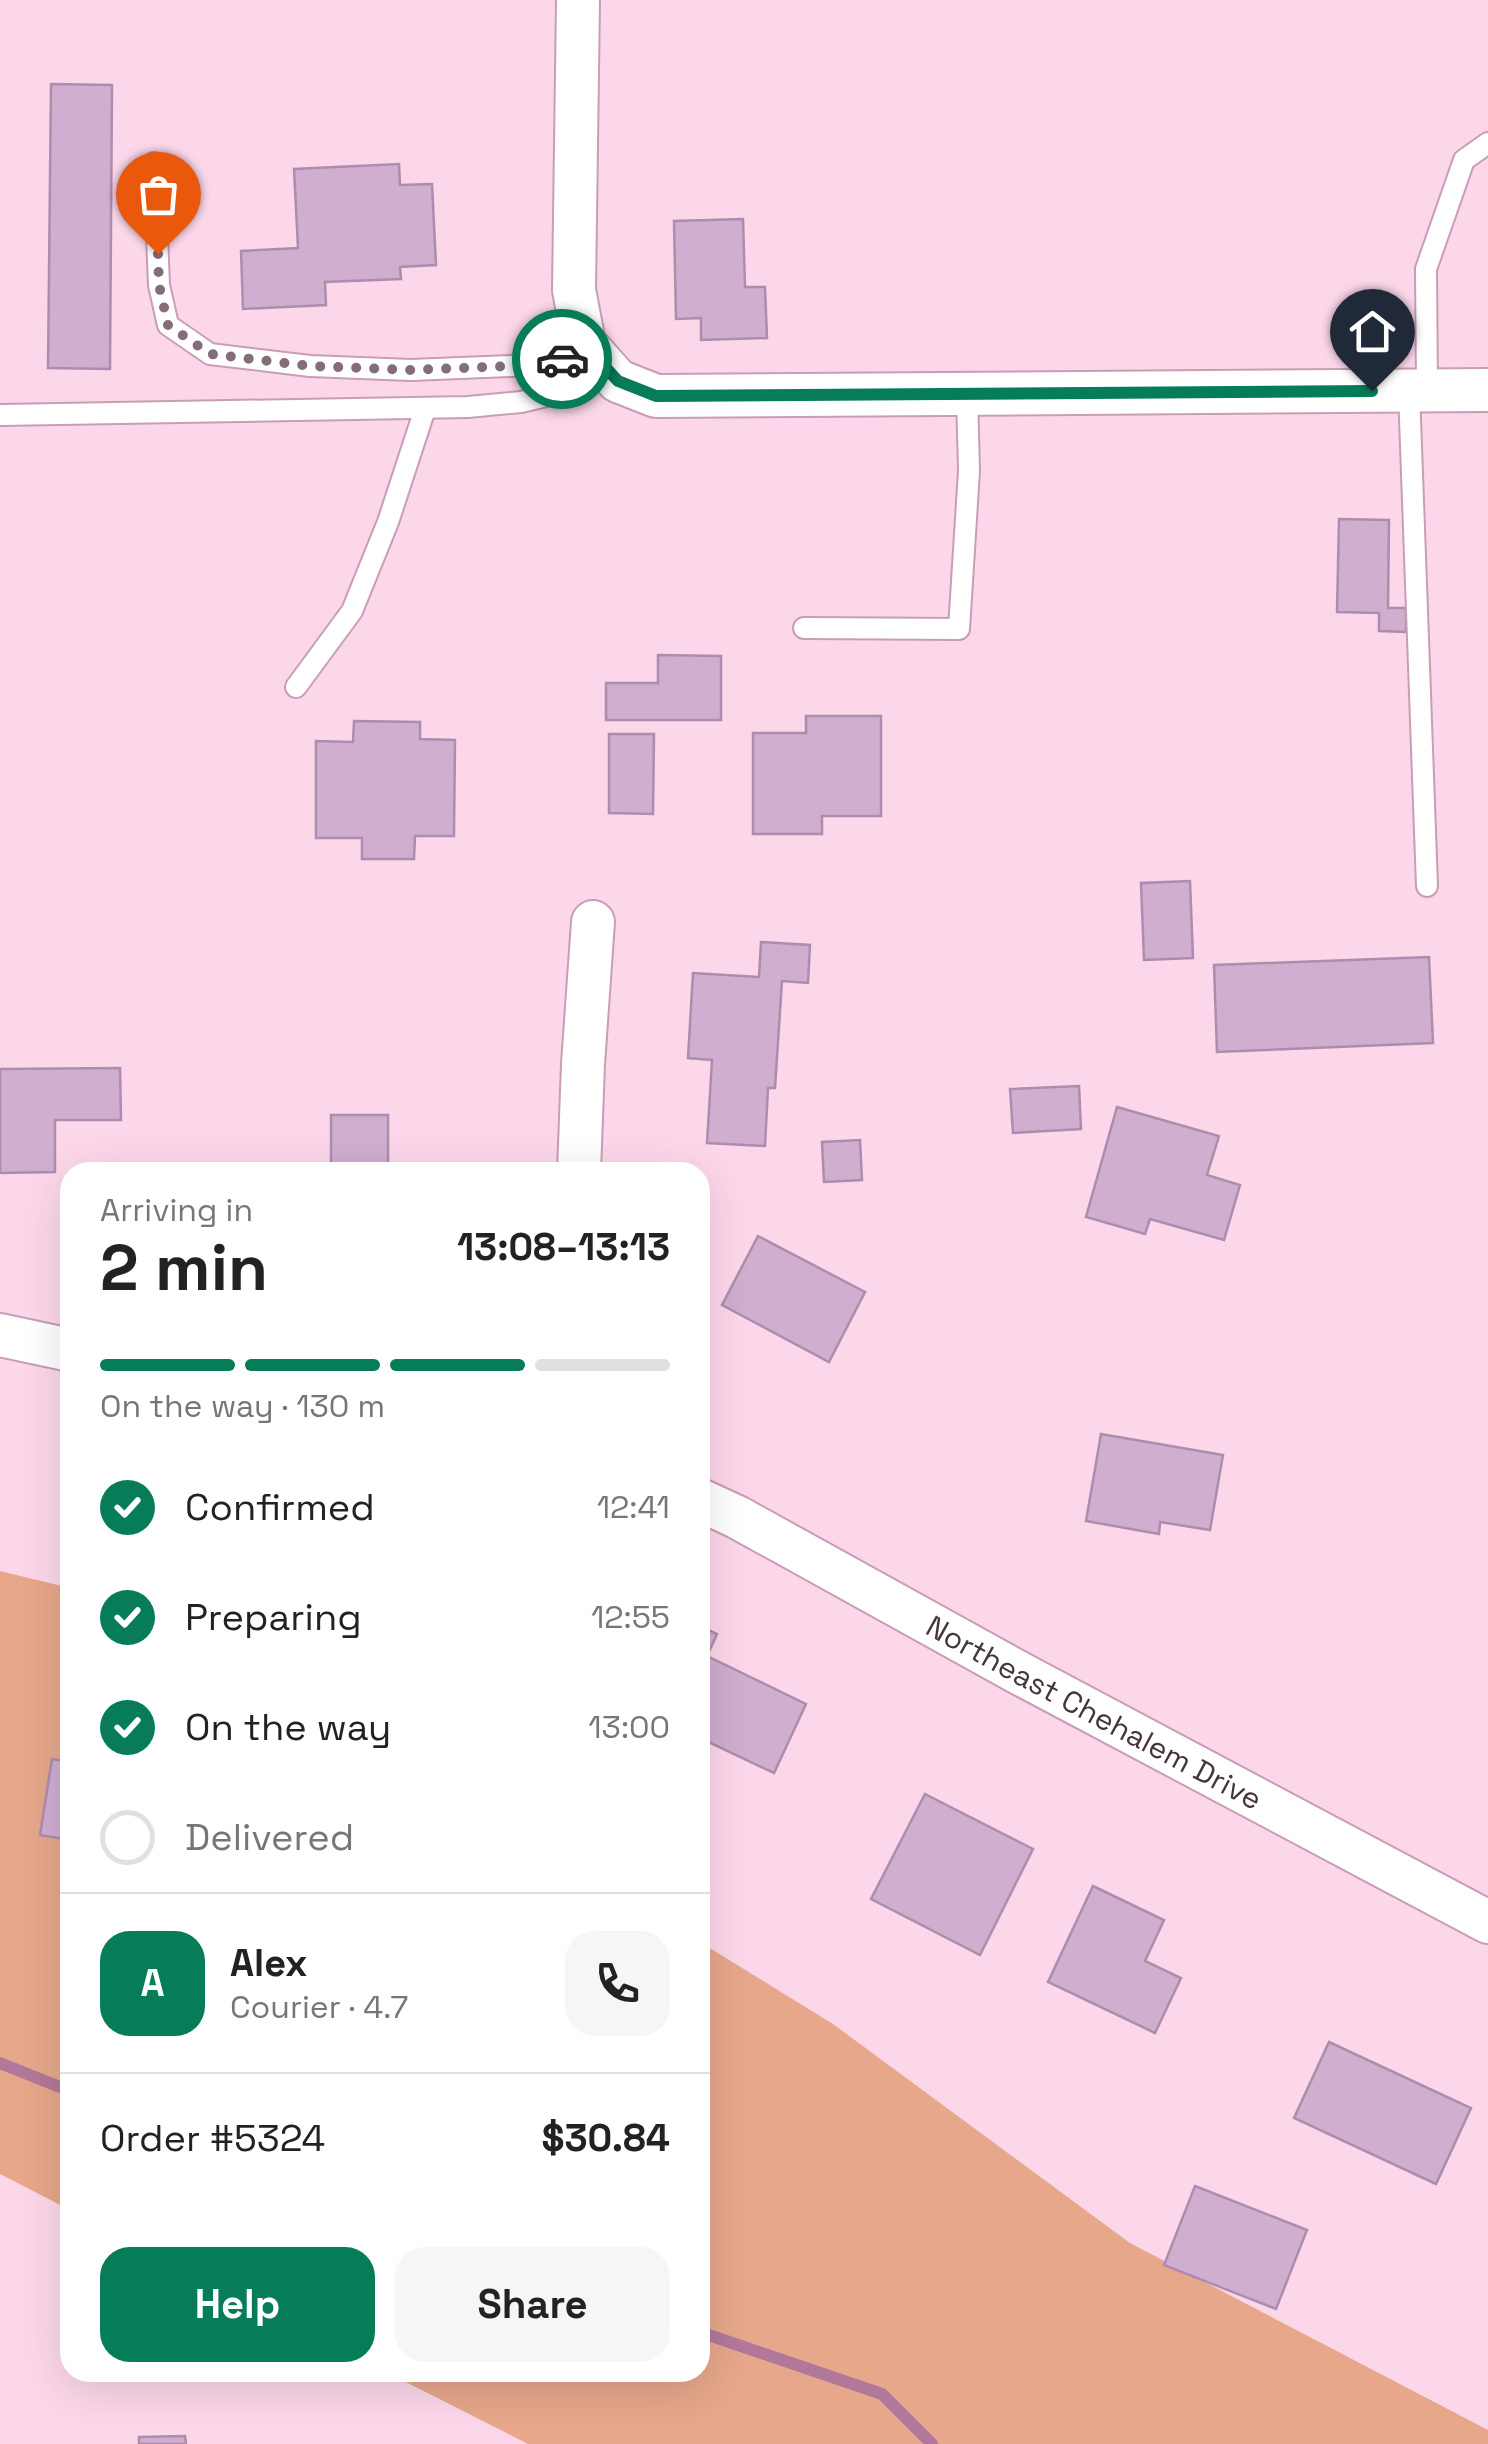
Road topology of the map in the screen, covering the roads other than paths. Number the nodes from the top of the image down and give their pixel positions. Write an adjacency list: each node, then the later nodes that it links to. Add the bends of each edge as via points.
1 (578, 0): 4 (street, via 574,290 584,343)
2 (1488, 143): 6 (lane, via 1464,160 1426,269)
3 (154, 162): 4 (lane, via 159,285 168,325 210,354 411,370)
4 (600, 361): 7 (street, via 618,381 656,396); 8 (lane, via 567,391 521,402)
5 (1488, 390): 6 (street)
6 (1418, 391): 7 (street); 12 (lane)
7 (967, 394): 10 (lane, via 959,629)
8 (425, 409): 9 (lane); 11 (lane, via 352,611)
9 (0, 414)
10 (804, 628)
11 (296, 687)
12 (1428, 886)
13 (593, 922): 14 (street)
14 (579, 1162)
15 (0, 1335): 16 (street)
16 (60, 1348)
17 (710, 1505): 18 (street, Northeast Chehalem Drive)
18 (1488, 1922)

